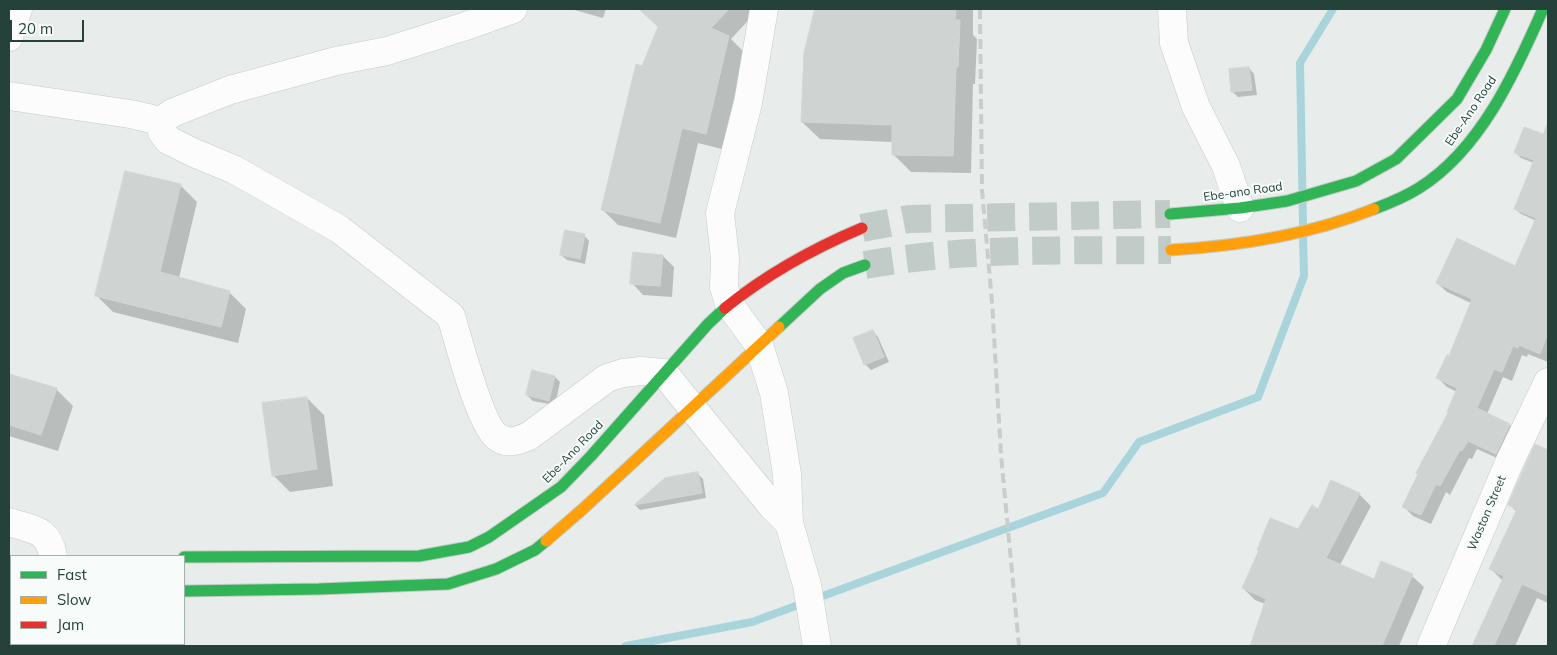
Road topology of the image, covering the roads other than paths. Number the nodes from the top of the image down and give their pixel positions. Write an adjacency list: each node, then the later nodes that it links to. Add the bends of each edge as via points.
1 (18, 9): 7 (street)
2 (513, 9): 9 (street, via 387,51 336,61 230,90 172,113)
3 (764, 9): 16 (street, via 748,103 720,214 725,258 724,287)
4 (1172, 9): 11 (street, via 1174,43 1196,107 1226,166)
5 (1505, 9): 10 (main road, Ebe-Ano Road, via 1457,100 1422,135 1396,159 1356,181)
6 (1543, 9): 14 (main road, Ebe-Ano Road, via 1525,50 1461,153 1412,193 1352,217 1287,236 1213,248)
7 (9, 37)
8 (9, 96): 9 (street)
9 (161, 121): 18 (street, via 162,132 168,140 235,170 339,229 446,311 451,316 489,428 497,438 517,442 529,436 607,378 641,371)
10 (1319, 191): 11 (main road, Ebe-ano Road)
11 (1240, 208): 12 (main road, Ebe-ano Road)
12 (1170, 214)
13 (862, 228): 16 (main road, Ebe-Ano Road, via 831,240 783,267)
14 (1171, 250)
15 (865, 265): 17 (main road, via 820,289)
16 (729, 304): 17 (street); 18 (main road, Ebe-Ano Road)
17 (759, 345): 20 (main road); 22 (street, via 774,393 786,465)
18 (664, 372): 20 (street); 24 (main road, Ebe-Ano Road, via 561,487 489,537 469,547 419,556)
19 (1548, 382): 27 (street, Waston Street, via 1509,463)
20 (692, 407): 22 (street); 25 (main road, via 535,550 489,572 448,584)
21 (9, 522): 23 (street, via 41,532 47,537)
22 (789, 523): 26 (street, via 807,585)
23 (53, 555)
24 (185, 557)
25 (185, 591)
26 (817, 646)
27 (1431, 646)

